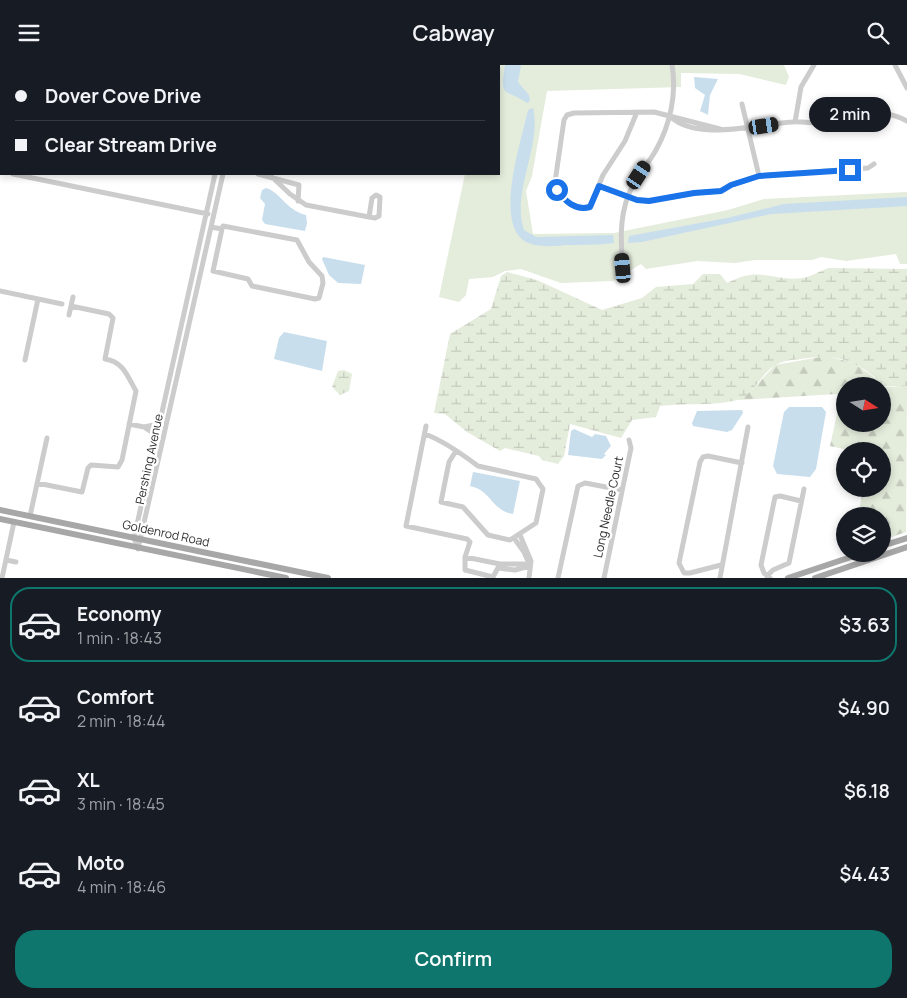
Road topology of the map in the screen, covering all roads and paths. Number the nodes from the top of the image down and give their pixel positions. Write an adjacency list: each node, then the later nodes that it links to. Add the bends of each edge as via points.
1 (672, 65): 9 (street)
2 (814, 65): 11 (street, via 801,87)
3 (895, 65): 4 (street)
4 (907, 87)
5 (855, 100): 8 (street)
6 (742, 104): 12 (street)
7 (637, 112): 9 (street); 20 (street, via 625,141 609,163); 20 (street, via 567,115 555,182 563,198 581,208 590,207)
8 (860, 114): 10 (street, via 881,112); 11 (street, via 825,123)
9 (670, 116): 12 (street, via 676,123 687,127); 21 (street, via 656,150)
10 (907, 121)
11 (795, 122): 12 (street)
12 (749, 128): 18 (street)
13 (874, 164): 18 (street, via 868,168)
14 (18, 175): 23 (street)
15 (214, 175): 23 (street, Pershing Avenue)
16 (223, 175): 24 (street, Pershing Avenue)
17 (263, 175): 19 (street)
18 (759, 176): 21 (street, via 714,192 649,201)
19 (272, 177): 22 (street); 22 (street, via 299,185)
20 (599, 186): 21 (street)
21 (628, 197): 28 (street, via 620,236)
22 (298, 201): 25 (street)
23 (206, 214): 24 (street); 37 (street, Pershing Avenue)
24 (214, 215): 26 (street, Pershing Avenue)
25 (369, 217)
26 (211, 227): 27 (street); 59 (street, Pershing Avenue)
27 (222, 229): 27 (street, via 213,271 248,279 252,286 315,299 319,297 322,276 297,240 223,226)
28 (623, 268)
29 (0, 291): 31 (street)
30 (73, 297): 33 (street)
31 (38, 299): 32 (street); 35 (street)
32 (62, 304)
33 (71, 307): 34 (street); 36 (street, via 109,314 113,318 106,359 118,362 136,391)
34 (70, 315)
35 (25, 361)
36 (129, 424): 39 (street); 47 (street, via 120,465 114,468 91,465 82,492)
37 (159, 424): 39 (street); 41 (street, Pershing Avenue)
38 (426, 426): 42 (street)
39 (144, 427): 41 (street)
40 (748, 427): 46 (street)
41 (156, 435): 56 (street, Pershing Avenue)
42 (425, 435): 45 (street); 63 (street, via 406,526 467,539 470,542)
43 (47, 438): 47 (street)
44 (629, 440): 49 (street, Long Needle Court, via 631,448)
45 (456, 451): 55 (street, via 478,466 536,479 541,485 543,489 536,523); 57 (street, via 449,462 441,502 463,507 492,537)
46 (742, 463): 68 (street); 68 (street, via 703,457 679,563 684,573)
47 (37, 483): 52 (street)
48 (804, 489): 50 (street)
49 (622, 490): 78 (street, via 585,483 578,486); 79 (street, Long Needle Court)
50 (801, 501): 72 (street, via 789,563 773,570); 72 (street, via 775,497 760,565)
51 (0, 510): 52 (main road, Goldenrod Road)
52 (30, 516): 56 (main road, Goldenrod Road)
53 (0, 519): 54 (main road, Goldenrod Road)
54 (14, 522): 62 (main road, Goldenrod Road); 64 (street)
55 (520, 535): 57 (street); 71 (street, via 530,556)
56 (134, 537): 59 (main road, Goldenrod Road); 62 (street)
57 (514, 538): 71 (street)
58 (907, 538): 60 (main road)
59 (142, 539): 62 (street, Pershing Avenue); 69 (main road, Goldenrod Road)
60 (891, 543)
61 (907, 547): 82 (main road)
62 (138, 549): 66 (main road, Goldenrod Road)
63 (465, 557): 70 (street); 70 (street, via 464,569 493,577)
64 (6, 560): 65 (street); 73 (street)
65 (16, 562)
66 (205, 562): 69 (main road, via 217,560 264,570); 74 (main road, Goldenrod Road)
67 (836, 562): 81 (main road)
68 (721, 565): 80 (street)
69 (270, 566): 76 (main road, Goldenrod Road)
70 (499, 566): 71 (street)
71 (530, 567): 77 (street)
72 (768, 577)
73 (2, 578)
74 (282, 578): 75 (main road, Goldenrod Road, via 289,573)
75 (314, 578)
76 (328, 578)
77 (529, 578)
78 (558, 578)
79 (604, 578)
80 (720, 578)
81 (788, 578)
82 (815, 578)

